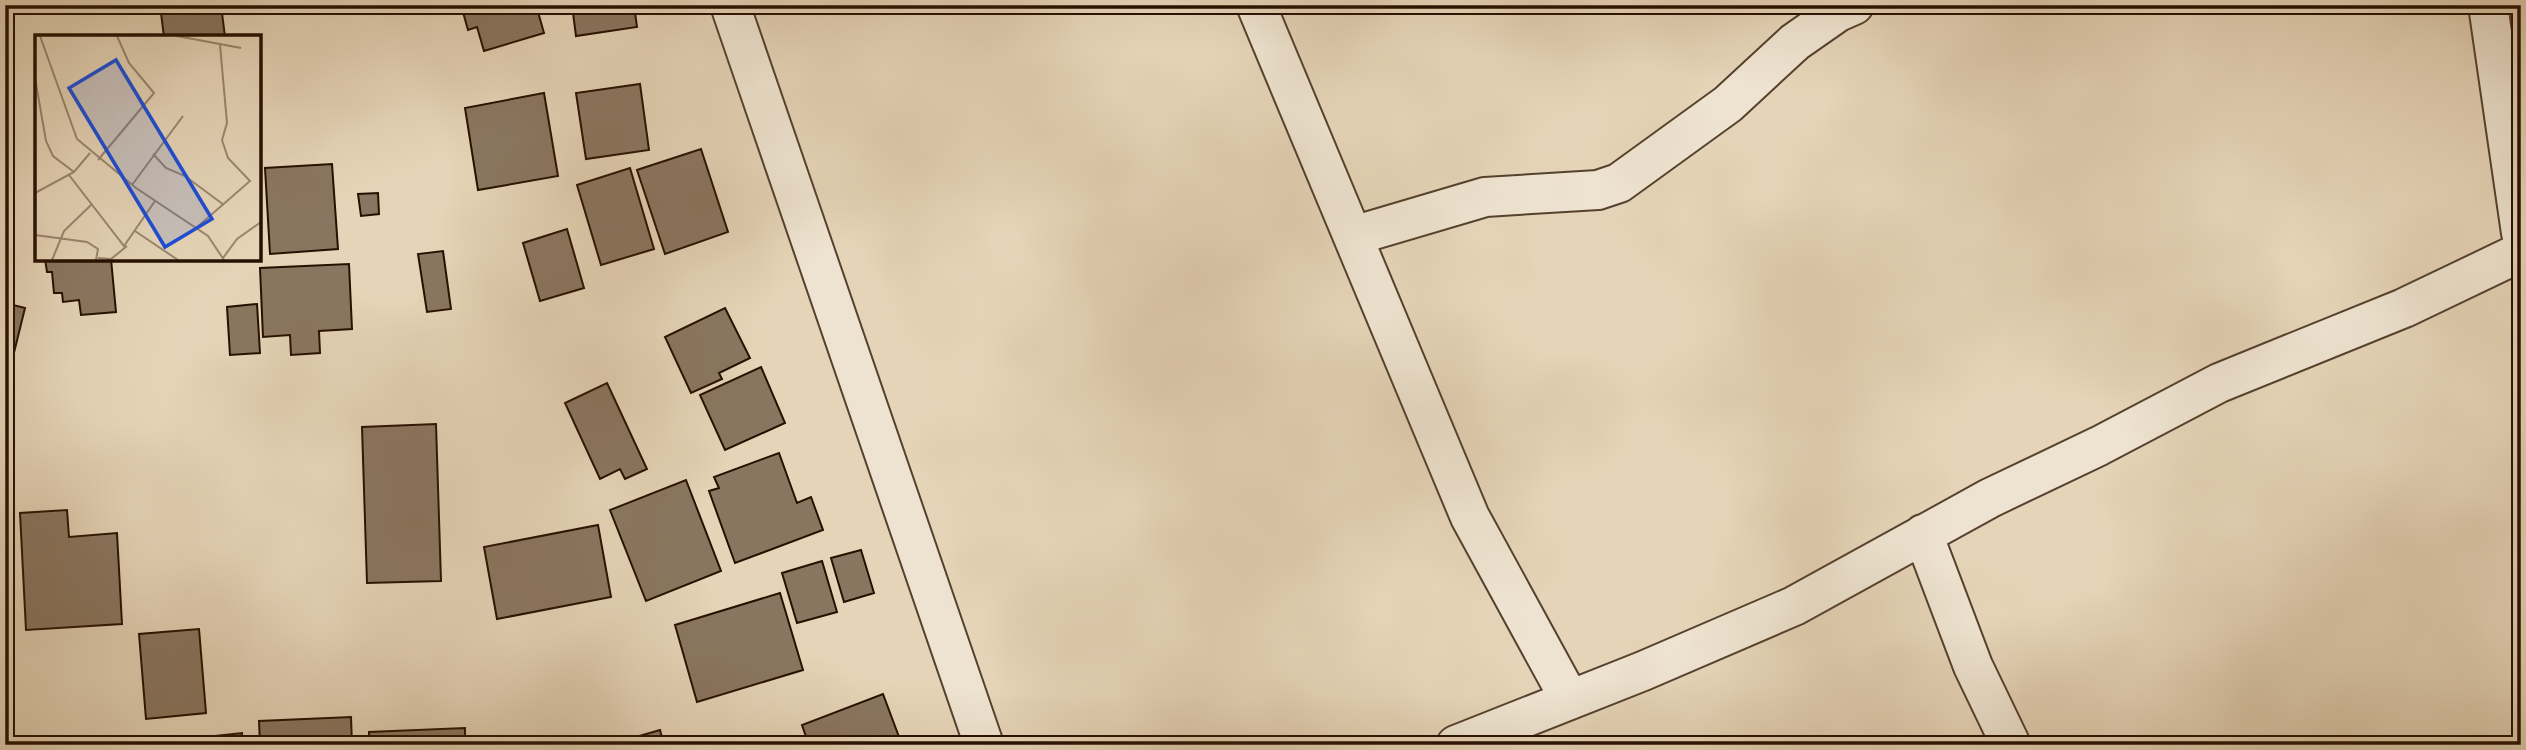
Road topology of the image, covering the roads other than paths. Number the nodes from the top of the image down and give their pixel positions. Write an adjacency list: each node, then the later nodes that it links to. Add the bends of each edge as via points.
1 (730, 5): 10 (street)
2 (1256, 5): 6 (street)
3 (1854, 5): 6 (street, via 1796,42 1728,104 1619,183 1598,190 1485,197)
4 (2488, 5): 5 (street)
5 (2521, 233)
6 (1353, 236): 9 (street, via 1470,517)
7 (2521, 252): 8 (street, via 2404,308 2219,383)
8 (1923, 534): 9 (street, via 1794,606); 12 (street, via 1973,666)
9 (1570, 700): 11 (street)
10 (984, 745)
11 (1456, 745)
12 (2011, 745)

